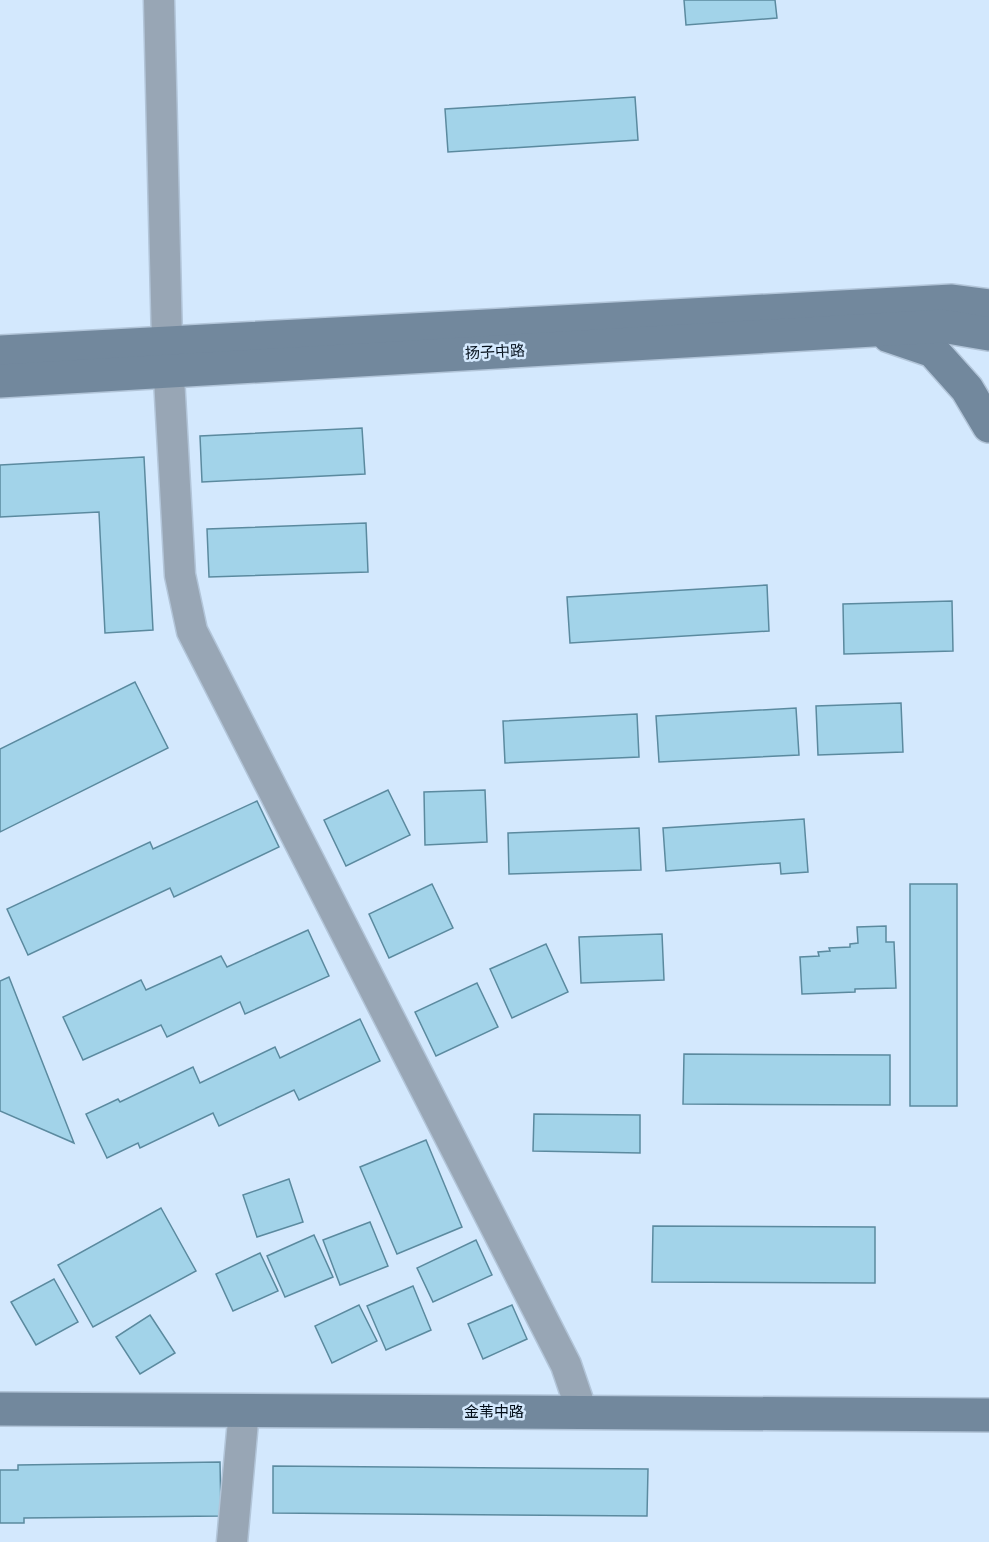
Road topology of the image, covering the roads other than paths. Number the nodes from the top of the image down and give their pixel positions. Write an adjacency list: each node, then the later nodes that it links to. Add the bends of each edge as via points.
1 (159, 0): 6 (street)
2 (989, 306): 6 (main road, 扬子中路, via 951,301)
3 (870, 331): 4 (main road, 扬子中路, via 942,326); 6 (main road, 扬子中路); 8 (main road, via 933,351 967,389)
4 (989, 334)
5 (0, 352): 6 (main road, 扬子中路)
6 (168, 356): 7 (main road, 扬子中路); 11 (street, via 180,575 192,631 566,1365)
7 (0, 381)
8 (989, 426)
9 (0, 1409): 10 (main road, 金苇中路)
10 (244, 1410): 11 (main road, 金苇中路); 13 (street)
11 (582, 1413): 12 (main road, 金苇中路)
12 (989, 1414)
13 (232, 1542)

